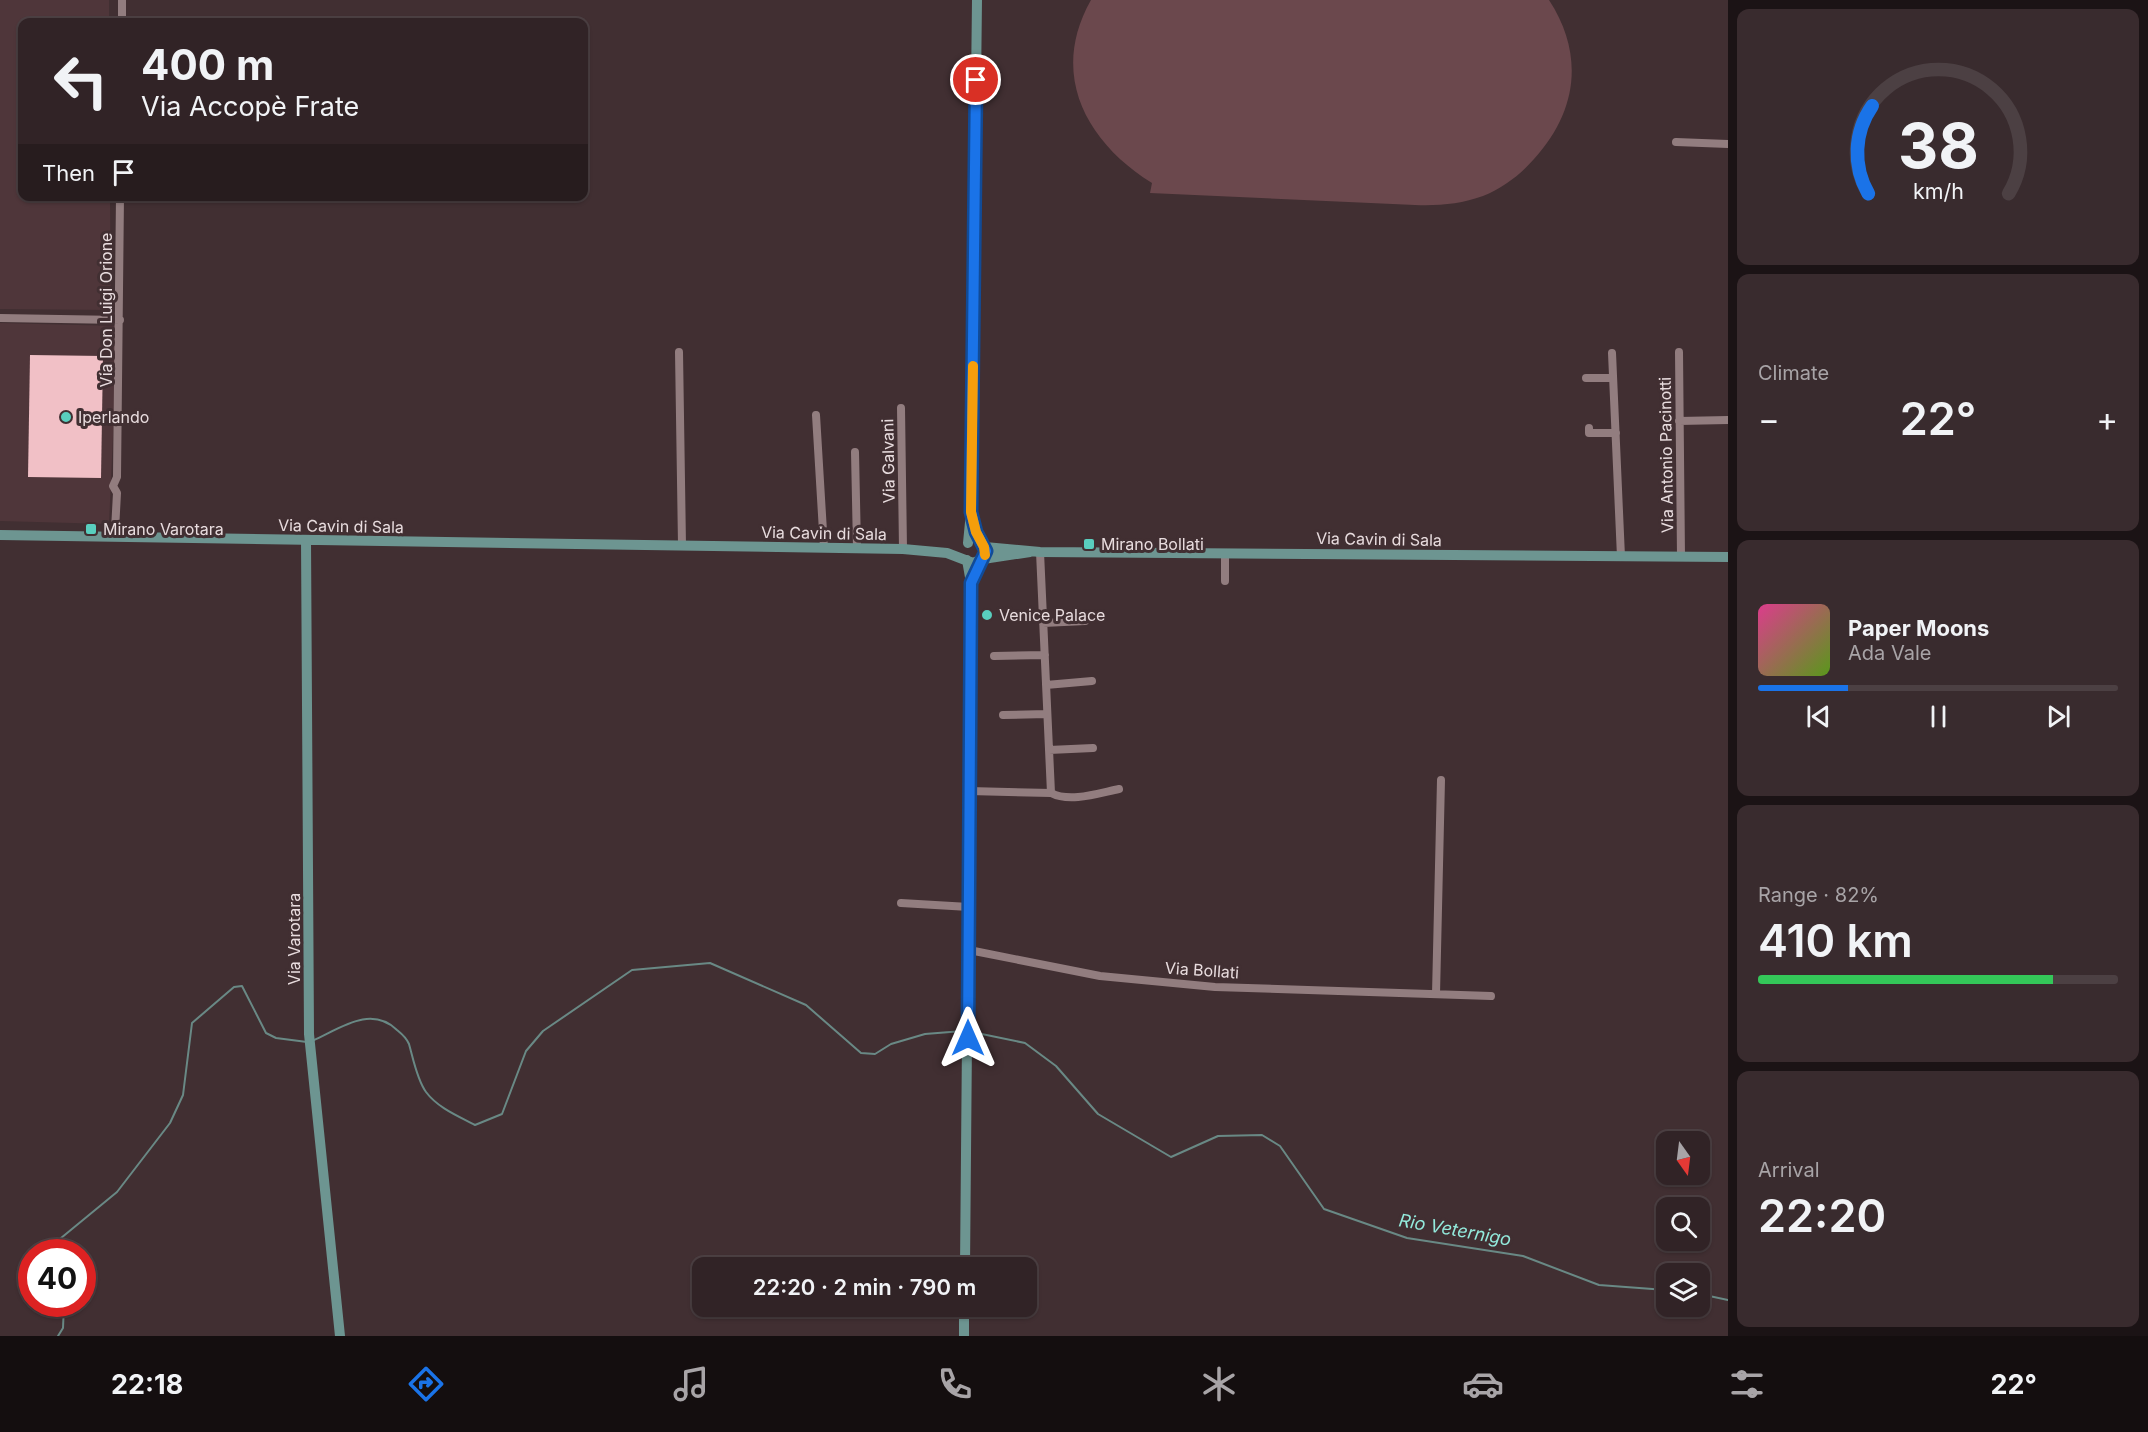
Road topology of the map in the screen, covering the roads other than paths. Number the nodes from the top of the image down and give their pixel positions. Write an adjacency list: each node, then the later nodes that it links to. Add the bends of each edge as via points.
1 (122, 0): 3 (street)
2 (976, 0): 21 (main road)
3 (122, 18)
4 (1676, 142): 5 (street)
5 (1728, 144)
6 (120, 201): 8 (street, Via Don Luigi Orione)
7 (0, 318): 8 (street)
8 (120, 320): 22 (street, Via Don Luigi Orione, via 117,477 113,486 117,493)
9 (679, 352): 27 (street)
10 (1678, 352): 17 (street, Via Antonio Pacinotti)
11 (1612, 353): 13 (street)
12 (1586, 378): 13 (street)
13 (1613, 378): 19 (street)
14 (901, 408): 30 (street, Via Galvani)
15 (816, 415): 28 (street)
16 (1728, 420): 17 (street)
17 (1680, 421): 35 (street, Via Antonio Pacinotti)
18 (1589, 428): 19 (street, via 1589,433)
19 (1616, 433): 34 (street)
20 (855, 453): 29 (street)
21 (971, 512): 25 (main road); 26 (main road)
22 (115, 530)
23 (0, 535): 24 (main road, Via Cavin di Sala)
24 (306, 540): 27 (main road, Via Cavin di Sala); 62 (main road, Via Varotara, via 310,1039)
25 (966, 544): 26 (main road); 31 (main road, Via Cavin di Sala); 37 (main road, via 963,553)
26 (982, 544): 32 (main road, Via Cavin di Sala); 38 (main road)
27 (682, 545): 28 (main road, Via Cavin di Sala)
28 (824, 548): 29 (main road, Via Cavin di Sala)
29 (857, 548): 30 (main road, Via Cavin di Sala)
30 (903, 549): 31 (main road, Via Cavin di Sala)
31 (929, 551): 37 (main road, Via Cavin di Sala)
32 (1035, 552): 33 (main road, Via Cavin di Sala); 38 (main road, Via Cavin di Sala); 42 (street)
33 (1225, 553): 34 (main road, Via Cavin di Sala); 39 (street)
34 (1622, 557): 35 (main road, Via Cavin di Sala)
35 (1681, 557): 36 (main road, Via Cavin di Sala)
36 (1728, 557)
37 (967, 560): 38 (main road); 40 (main road)
38 (982, 560): 40 (main road)
39 (1225, 581)
40 (971, 583): 53 (main road)
41 (1085, 621): 42 (street)
42 (1043, 623): 43 (street)
43 (1045, 655): 44 (street); 46 (street)
44 (994, 656)
45 (1092, 681): 46 (street)
46 (1046, 685): 47 (street)
47 (1047, 714): 48 (street); 50 (street)
48 (1003, 716)
49 (1093, 748): 50 (street)
50 (1049, 750): 54 (street)
51 (1441, 780): 58 (street)
52 (1119, 789): 54 (street, via 1059,798)
53 (969, 791): 54 (street); 56 (main road)
54 (1050, 793)
55 (901, 903): 56 (street)
56 (969, 907): 57 (main road)
57 (969, 950): 58 (street, Via Bollati, via 1100,976 1224,987); 60 (main road)
58 (1436, 994): 59 (street, Via Bollati)
59 (1491, 996)
60 (965, 1257)
61 (964, 1317): 63 (main road)
62 (340, 1336)
63 (964, 1336)

